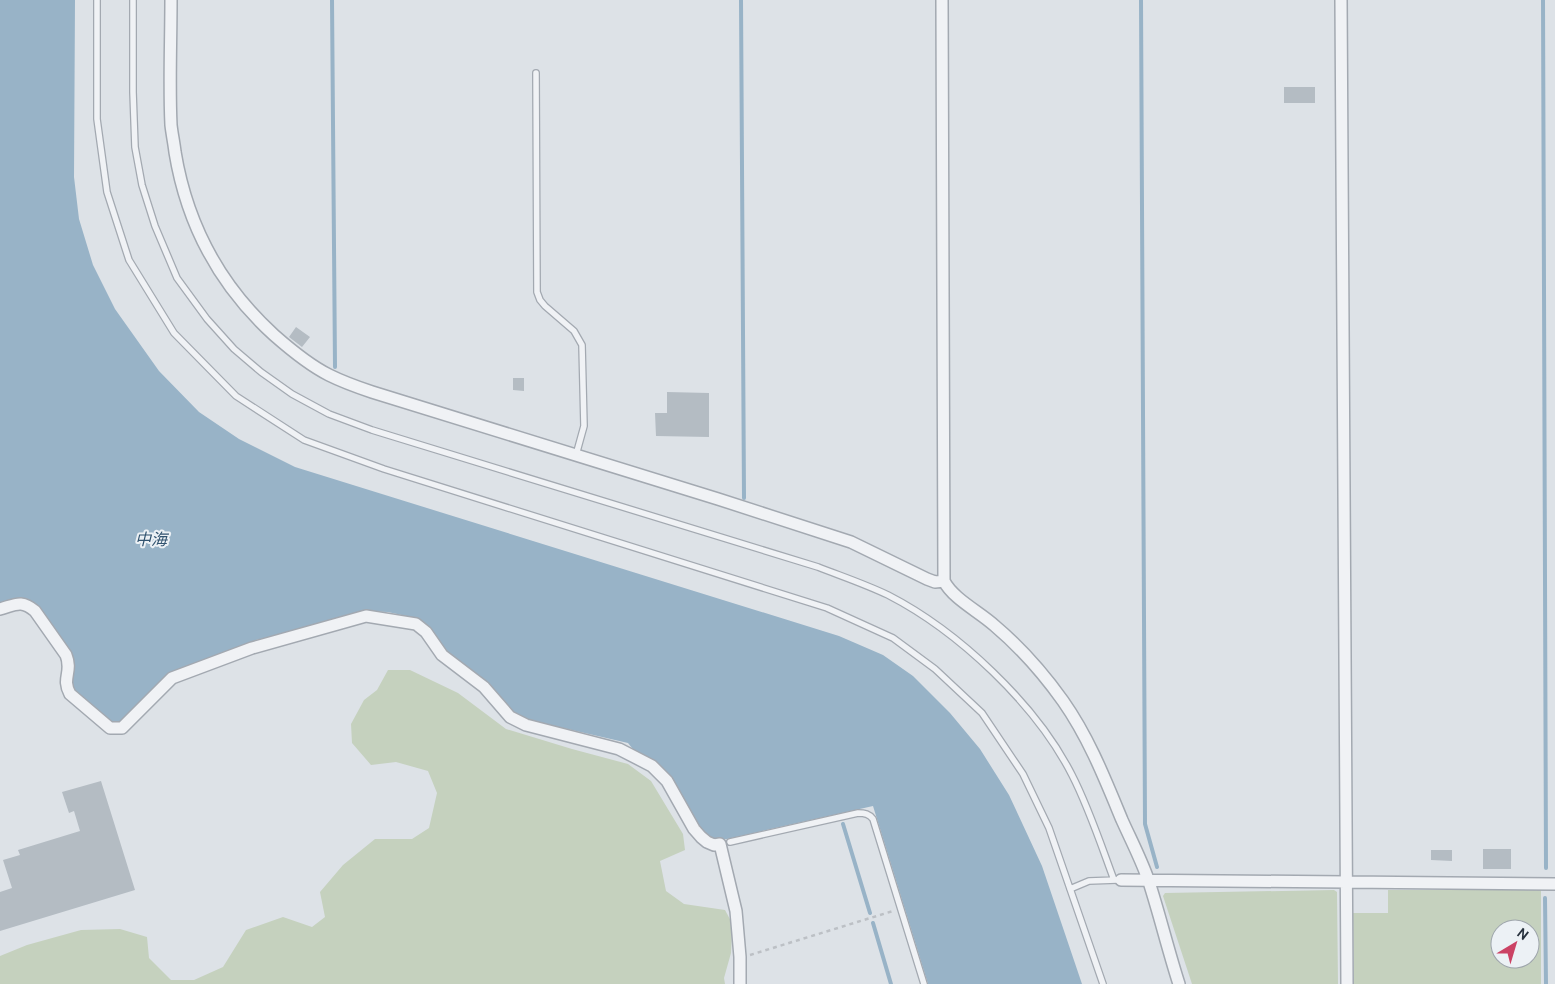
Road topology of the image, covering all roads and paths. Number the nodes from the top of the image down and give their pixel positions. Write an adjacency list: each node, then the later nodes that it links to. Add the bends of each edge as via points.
1 (97, 0): 15 (lane, via 96,119 107,192 129,260 174,333 236,396 304,440 384,469 827,608 893,638 935,669 982,714 1023,774 1049,828)
2 (133, 0): 11 (lane, via 135,147 142,185 177,278 206,319 234,349 292,394 329,414 826,570 889,596 933,622 994,673 1056,746)
3 (171, 0): 7 (street, via 171,126 178,167 187,204 204,246 238,298 284,344 342,381)
4 (942, 0): 8 (street)
5 (1341, 0): 13 (street)
6 (536, 73): 7 (lane, via 537,292 545,306 574,331 582,345 584,426)
7 (576, 455): 8 (street, via 851,542 927,579)
8 (944, 581): 12 (street, via 956,596 1017,646 1064,702 1097,760)
9 (0, 609): 10 (street, via 20,603 35,611 66,655 69,663 66,682 70,694 110,728 122,728 172,678 252,648 366,616 416,624 426,632 442,655 484,687 510,717 526,726 619,749 652,766 667,781 698,833 714,845)
10 (725, 843): 16 (lane, via 858,813 867,814 874,820); 18 (street, via 736,911)
11 (1118, 880): 12 (street); 15 (lane, via 1089,881)
12 (1148, 880): 13 (street); 21 (street)
13 (1346, 882): 14 (street); 22 (street)
14 (1555, 884)
15 (1070, 889): 20 (lane)
16 (901, 909): 17 (path); 19 (lane)
17 (746, 956)
18 (740, 984)
19 (924, 984)
20 (1103, 984)
21 (1179, 984)
22 (1347, 984)

